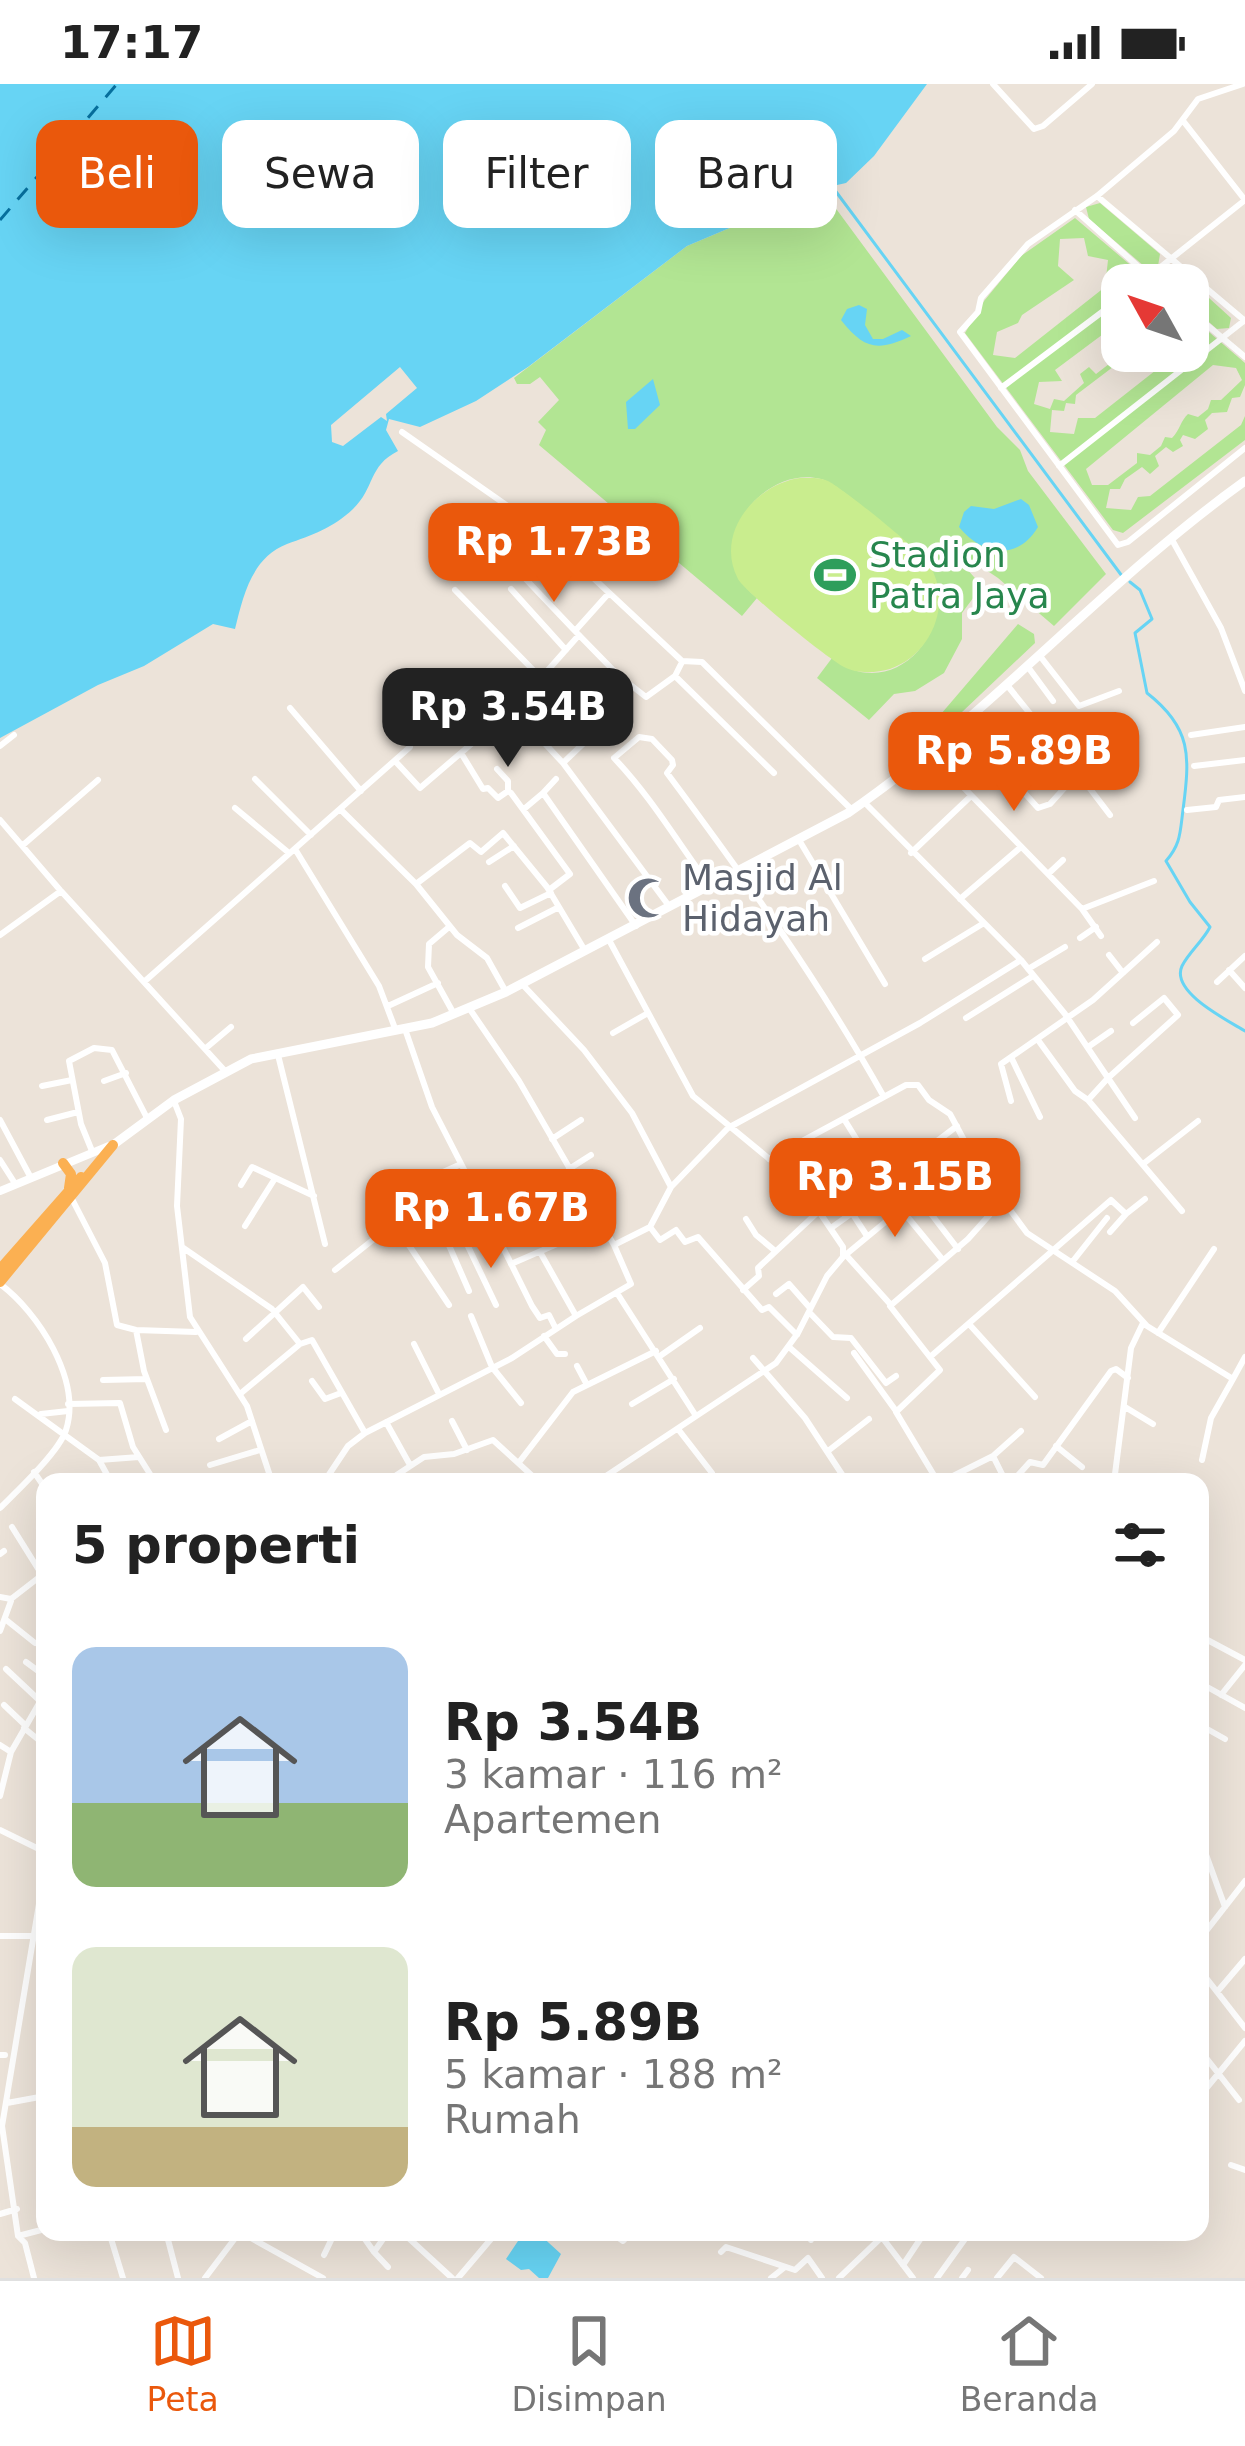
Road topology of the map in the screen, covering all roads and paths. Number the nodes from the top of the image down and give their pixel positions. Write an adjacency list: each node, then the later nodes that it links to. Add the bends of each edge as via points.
1 (992, 84): 2 (street, via 1034,129)
2 (1092, 84)
3 (1244, 84): 4 (street, via 1203,96)
4 (1183, 121): 5 (street); 7 (street, via 1245,200)
5 (1097, 196): 6 (street); 7 (street)
6 (1075, 210): 8 (street); 15 (street, via 1028,244 960,330)
7 (1171, 259): 9 (street); 11 (street)
8 (1136, 264)
9 (1165, 264)
10 (1101, 313): 15 (street)
11 (1245, 320): 13 (street)
12 (1209, 327): 13 (street)
13 (1222, 338): 14 (street); 18 (street)
14 (1245, 357)
15 (1001, 388): 18 (street)
16 (403, 432): 20 (street)
17 (1245, 448): 18 (street, via 1120,546)
18 (1059, 467)
19 (1245, 481): 21 (main road)
20 (542, 530): 24 (street); 25 (street, via 517,568)
21 (1171, 538): 27 (main road); 34 (street)
22 (512, 589): 26 (street)
23 (454, 590): 31 (street)
24 (609, 593): 25 (street); 28 (street)
25 (577, 633): 26 (street); 30 (street, via 644,696)
26 (566, 650): 31 (street)
27 (1037, 653): 29 (main road); 33 (street, via 1079,706)
28 (682, 662): 30 (street); 68 (street, via 702,662)
29 (1025, 664): 32 (main road); 36 (street)
30 (675, 676): 54 (street)
31 (541, 678): 35 (street, via 533,687)
32 (1005, 682): 41 (main road); 55 (street)
33 (1119, 691)
34 (1245, 691)
35 (543, 697): 37 (street); 39 (street)
36 (1053, 701)
37 (563, 704)
38 (290, 708): 59 (street)
39 (521, 718): 48 (street); 51 (street)
40 (609, 719): 51 (street)
41 (962, 722): 47 (main road); 55 (street, via 1038,808)
42 (1245, 727): 44 (street)
43 (14, 735): 45 (street)
44 (1191, 735)
45 (0, 746)
46 (410, 747): 50 (street)
47 (928, 751): 62 (street); 64 (main road)
48 (460, 753): 50 (street, via 420,788); 60 (street, via 483,789 498,798)
49 (1245, 760): 52 (street)
50 (395, 761): 59 (street)
51 (563, 763): 90 (street)
52 (1194, 766)
53 (497, 769): 60 (street)
54 (774, 773)
55 (1078, 773): 70 (street)
56 (255, 779): 72 (street)
57 (556, 779): 61 (street)
58 (98, 780): 74 (street)
59 (361, 791): 66 (street)
60 (508, 791): 67 (street)
61 (542, 794): 67 (street); 94 (street)
62 (971, 796): 76 (street); 78 (street)
63 (1245, 797): 69 (street)
64 (865, 802): 68 (main road); 78 (street)
65 (235, 808): 77 (street)
66 (340, 809): 72 (street); 84 (street)
67 (524, 809): 88 (street, via 570,874)
68 (852, 810): 73 (main road)
69 (1187, 810)
70 (1110, 815)
71 (0, 820): 74 (street)
72 (310, 835): 77 (street)
73 (799, 840): 81 (main road); 114 (street)
74 (23, 845): 87 (street)
75 (514, 846): 80 (street); 84 (street, via 503,833 481,853 470,843); 88 (street)
76 (1021, 848): 82 (street); 89 (street)
77 (292, 851): 110 (street); 117 (street, via 341,918)
78 (911, 853): 89 (street)
79 (1063, 860): 82 (street)
80 (489, 862)
81 (740, 870): 86 (main road); 86 (street, via 668,774 672,760 639,737 614,758); 132 (street)
82 (1048, 874): 92 (street)
83 (1154, 881): 92 (street)
84 (416, 884): 95 (street)
85 (505, 886): 88 (street, via 520,908)
86 (710, 886): 90 (main road)
87 (61, 891): 97 (street); 110 (street)
88 (550, 892): 91 (street)
89 (960, 899): 93 (street)
90 (669, 906): 94 (main road)
91 (559, 907): 96 (street); 102 (street)
92 (1082, 909): 98 (street, via 1099,932)
93 (985, 922): 105 (street); 106 (street)
94 (636, 926): 99 (main road)
95 (449, 927): 112 (street, via 429,945 428,968); 116 (street, via 487,958)
96 (518, 928)
97 (0, 935)
98 (1080, 938)
99 (609, 940): 102 (main road); 119 (street)
100 (1157, 942): 109 (street)
101 (1065, 946): 108 (street)
102 (585, 951): 113 (main road)
103 (1108, 955): 109 (street)
104 (1245, 956): 107 (street)
105 (925, 959)
106 (1021, 960): 108 (street); 132 (street)
107 (1229, 970): 111 (street); 115 (street)
108 (1031, 973): 121 (street); 122 (street)
109 (1123, 974): 122 (street)
110 (145, 981): 130 (street)
111 (1217, 982)
112 (438, 983): 117 (street); 120 (street)
113 (522, 984): 116 (main road); 174 (street, via 632,1113)
114 (885, 984)
115 (1245, 988)
116 (506, 992): 118 (main road)
117 (388, 1006): 125 (street)
118 (469, 1008): 120 (main road); 155 (street)
119 (648, 1012): 127 (street); 154 (street, via 694,1096)
120 (454, 1014): 125 (main road)
121 (966, 1018)
122 (1068, 1018): 128 (street); 129 (street)
123 (1133, 1023): 136 (street, via 1164,998 1177,1013)
124 (231, 1027): 130 (street)
125 (400, 1030): 131 (main road); 165 (street)
126 (1111, 1031): 129 (street)
127 (613, 1033)
128 (1038, 1040): 133 (street); 141 (street)
129 (1088, 1047): 136 (street)
130 (206, 1048): 134 (street)
131 (277, 1051): 134 (main road); 179 (street)
132 (861, 1054): 140 (street); 154 (street)
133 (1011, 1057): 142 (street, via 1000,1066); 145 (street)
134 (225, 1071): 143 (main road)
135 (125, 1073): 137 (street, via 112,1050 94,1048 69,1061); 138 (street); 146 (street)
136 (1108, 1078): 141 (street); 147 (street)
137 (72, 1081): 139 (street); 144 (street)
138 (104, 1081)
139 (42, 1086)
140 (884, 1096): 148 (street); 153 (street, via 914,1083)
141 (1088, 1100): 164 (street)
142 (1011, 1101)
143 (169, 1103): 146 (main road); 199 (street, via 181,1118)
144 (78, 1112): 150 (street); 158 (street)
145 (1040, 1117)
146 (148, 1118): 157 (main road)
147 (1135, 1118)
148 (844, 1119): 160 (street); 162 (street)
149 (0, 1120): 167 (street)
150 (47, 1120)
151 (581, 1120): 155 (street)
152 (1198, 1121): 164 (street)
153 (957, 1126): 156 (street); 183 (street)
154 (728, 1128): 160 (street); 174 (street)
155 (552, 1139): 166 (street)
156 (935, 1142): 171 (street, via 903,1165); 171 (street, via 944,1160)
157 (113, 1145): 158 (street); 178 (highway)
158 (92, 1151): 163 (street)
159 (591, 1155): 166 (street)
160 (769, 1159): 184 (street)
161 (0, 1160): 170 (street)
162 (870, 1161)
163 (63, 1163): 167 (street); 178 (highway)
164 (1143, 1164): 185 (street)
165 (461, 1165): 173 (street); 190 (street, via 385,1198)
166 (569, 1169): 191 (street)
167 (32, 1178): 170 (street)
168 (274, 1180): 172 (street, via 252,1167); 179 (street); 192 (street)
169 (495, 1183): 177 (street)
170 (16, 1184): 176 (street)
171 (911, 1184): 200 (street)
172 (242, 1185)
173 (472, 1185): 177 (street); 180 (street)
174 (671, 1187): 193 (street)
175 (883, 1187): 186 (street)
176 (0, 1191)
177 (477, 1194): 208 (street)
178 (69, 1195): 209 (highway); 211 (highway); 228 (street, via 105,1263 117,1325)
179 (314, 1196): 197 (street)
180 (445, 1198): 182 (street); 217 (street)
181 (1145, 1199): 187 (street)
182 (430, 1202): 190 (street); 213 (street)
183 (1001, 1202): 200 (street); 201 (street)
184 (819, 1211): 194 (street); 203 (street)
185 (1182, 1211)
186 (851, 1213): 194 (street); 196 (street)
187 (1126, 1214): 195 (street); 201 (street, via 1112,1199)
188 (1107, 1218): 207 (street)
189 (746, 1219): 203 (street)
190 (394, 1223): 210 (street); 216 (street)
191 (601, 1225): 198 (street); 204 (street)
192 (245, 1226)
193 (650, 1227): 198 (street); 212 (street, via 660,1240 676,1230 685,1242 698,1237)
194 (831, 1228): 205 (street)
195 (1110, 1232)
196 (867, 1236): 205 (street); 206 (street, via 901,1209)
197 (325, 1244)
198 (614, 1245): 214 (street, via 631,1283)
199 (182, 1247): 221 (street); 229 (street)
200 (958, 1249): 206 (street)
201 (1054, 1249): 207 (street); 225 (street)
202 (1214, 1249): 230 (street)
203 (774, 1250): 212 (street)
204 (540, 1252): 208 (street); 223 (street)
205 (844, 1256): 218 (street); 220 (street)
206 (942, 1260): 218 (street)
207 (1073, 1261): 224 (street)
208 (511, 1264): 227 (street, via 538,1316 548,1315)
209 (0, 1269)
210 (335, 1270)
211 (0, 1283): 262 (street, via 48,1341)
212 (743, 1290): 231 (street)
213 (469, 1291)
214 (617, 1293): 223 (street); 239 (street)
215 (776, 1294): 220 (street, via 789,1284)
216 (449, 1304)
217 (496, 1305)
218 (891, 1305): 240 (street)
219 (319, 1307): 221 (street, via 303,1287)
220 (810, 1310): 231 (street); 246 (street, via 836,1339 850,1337 886,1383)
221 (275, 1311): 233 (street); 234 (street)
222 (470, 1316): 244 (street)
223 (576, 1316): 227 (street)
224 (1143, 1323): 230 (street); 248 (street)
225 (969, 1324): 240 (street); 257 (street)
226 (700, 1328): 239 (street)
227 (556, 1329): 232 (street)
228 (136, 1330): 229 (street); 247 (street)
229 (196, 1332): 255 (street)
230 (1158, 1333): 250 (street)
231 (797, 1335): 236 (street)
232 (544, 1336): 238 (street); 244 (street)
233 (246, 1339)
234 (300, 1344): 254 (street, via 312,1340); 255 (street)
235 (414, 1344): 256 (street)
236 (789, 1347): 245 (street); 258 (street)
237 (854, 1353): 264 (street)
238 (565, 1354)
239 (658, 1354): 249 (street); 253 (street)
240 (930, 1357): 264 (street, via 940,1372)
241 (1245, 1357): 250 (street)
242 (753, 1358): 245 (street)
243 (577, 1366): 253 (street)
244 (492, 1367): 256 (street); 260 (street)
245 (764, 1373): 266 (street); 281 (street)
246 (896, 1376)
247 (147, 1378): 251 (street); 273 (street)
248 (1128, 1378): 263 (street); 278 (street, via 1111,1371)
249 (674, 1379): 261 (street); 266 (street)
250 (1232, 1379): 285 (street, via 1211,1418)
251 (103, 1380)
252 (312, 1381): 254 (street, via 325,1399)
253 (586, 1383): 286 (street)
254 (341, 1393): 275 (street)
255 (240, 1394): 268 (street)
256 (439, 1394): 270 (street)
257 (1035, 1397)
258 (847, 1398)
259 (15, 1399): 265 (street)
260 (520, 1403)
261 (632, 1404)
262 (68, 1407): 265 (street); 276 (street); 283 (street, via 120,1403)
263 (1125, 1407): 271 (street); 304 (street)
264 (896, 1411): 300 (street)
265 (38, 1414): 276 (street)
266 (697, 1417): 272 (street)
267 (869, 1419): 281 (street)
268 (252, 1420): 277 (street); 279 (street)
269 (452, 1420): 280 (street)
270 (386, 1422): 275 (street); 288 (street)
271 (1154, 1424)
272 (678, 1429): 297 (street); 298 (street)
273 (166, 1430)
274 (1022, 1431): 282 (street)
275 (364, 1433): 294 (street)
276 (65, 1434): 284 (street); 290 (street)
277 (219, 1439)
278 (1056, 1446): 289 (street); 303 (street, via 1042,1465 1030,1462)
279 (260, 1450): 287 (street); 293 (street)
280 (467, 1450): 286 (street, via 496,1440); 288 (street)
281 (828, 1451): 299 (street)
282 (993, 1456): 301 (street); 302 (street)
283 (139, 1457): 284 (street); 292 (street)
284 (99, 1460): 291 (street)
285 (1202, 1460)
286 (520, 1461): 296 (street)
287 (210, 1465)
288 (410, 1465): 295 (street)
289 (1082, 1467)
290 (34, 1472): 305 (street); 306 (street)
291 (107, 1473)
292 (149, 1473)
293 (269, 1473)
294 (329, 1473)
295 (399, 1473)
296 (531, 1473)
297 (611, 1473)
298 (712, 1473)
299 (841, 1473)
300 (934, 1473)
301 (958, 1473)
302 (1003, 1473)
303 (1018, 1473)
304 (1115, 1473)
305 (36, 1475)
306 (0, 1508)
307 (12, 1528): 308 (street)
308 (36, 1561)
309 (36, 1577): 311 (street)
310 (0, 1597): 311 (street)
311 (11, 1599): 312 (street)
312 (5, 1619): 313 (street); 315 (street)
313 (0, 1631)
314 (1209, 1641): 317 (street)
315 (35, 1643)
316 (26, 1662): 319 (street)
317 (1245, 1663): 322 (street)
318 (6, 1669): 321 (street)
319 (36, 1669)
320 (1209, 1688): 322 (street)
321 (36, 1692)
322 (1221, 1695): 325 (street)
323 (4, 1705): 326 (street)
324 (36, 1707): 326 (street)
325 (1245, 1708)
326 (25, 1726): 328 (street); 331 (street)
327 (1209, 1730): 329 (street)
328 (36, 1736)
329 (1225, 1739)
330 (0, 1744): 331 (street)
331 (11, 1752): 332 (street)
332 (0, 1796)
333 (0, 1830): 334 (street)
334 (36, 1848)
335 (1209, 1862): 337 (street)
336 (1245, 1880): 337 (street)
337 (1225, 1906): 339 (street)
338 (36, 1918): 342 (street)
339 (1209, 1927)
340 (36, 1933): 342 (street)
341 (0, 1936): 342 (street)
342 (33, 1936): 353 (street)
343 (1245, 1960): 345 (street)
344 (1209, 1982): 345 (street)
345 (1217, 1992): 346 (street)
346 (1245, 2028)
347 (1245, 2041): 349 (street)
348 (1209, 2060): 349 (street)
349 (1219, 2072): 350 (street); 352 (street)
350 (1209, 2085)
351 (36, 2098): 353 (street)
352 (1239, 2100)
353 (6, 2104): 354 (street)
354 (2, 2149): 357 (street)
355 (1231, 2165): 356 (street)
356 (1245, 2170)
357 (17, 2209): 358 (street); 360 (street)
358 (0, 2215)
359 (36, 2231): 360 (street)
360 (18, 2236): 381 (street)
361 (112, 2241): 382 (street)
362 (168, 2241): 383 (street)
363 (233, 2241): 380 (street)
364 (256, 2241): 385 (street)
365 (330, 2241): 376 (street)
366 (366, 2241): 374 (street)
367 (382, 2241): 374 (street)
368 (412, 2241): 386 (street)
369 (490, 2241): 386 (street)
370 (875, 2241): 389 (street)
371 (887, 2241): 377 (street)
372 (919, 2241): 377 (street)
373 (964, 2241): 391 (street)
374 (374, 2252): 378 (street)
375 (722, 2252): 379 (street)
376 (323, 2255)
377 (903, 2265): 390 (street)
378 (388, 2267)
379 (785, 2267): 387 (street); 388 (street, via 797,2270 810,2258)
380 (208, 2275): 384 (street)
381 (34, 2278)
382 (123, 2278)
383 (178, 2278)
384 (220, 2278)
385 (323, 2278)
386 (455, 2278)
387 (771, 2278)
388 (822, 2278)
389 (838, 2278)
390 (914, 2278)
391 (938, 2278)
392 (997, 2278): 393 (street, via 1016,2258)
393 (1041, 2278)

